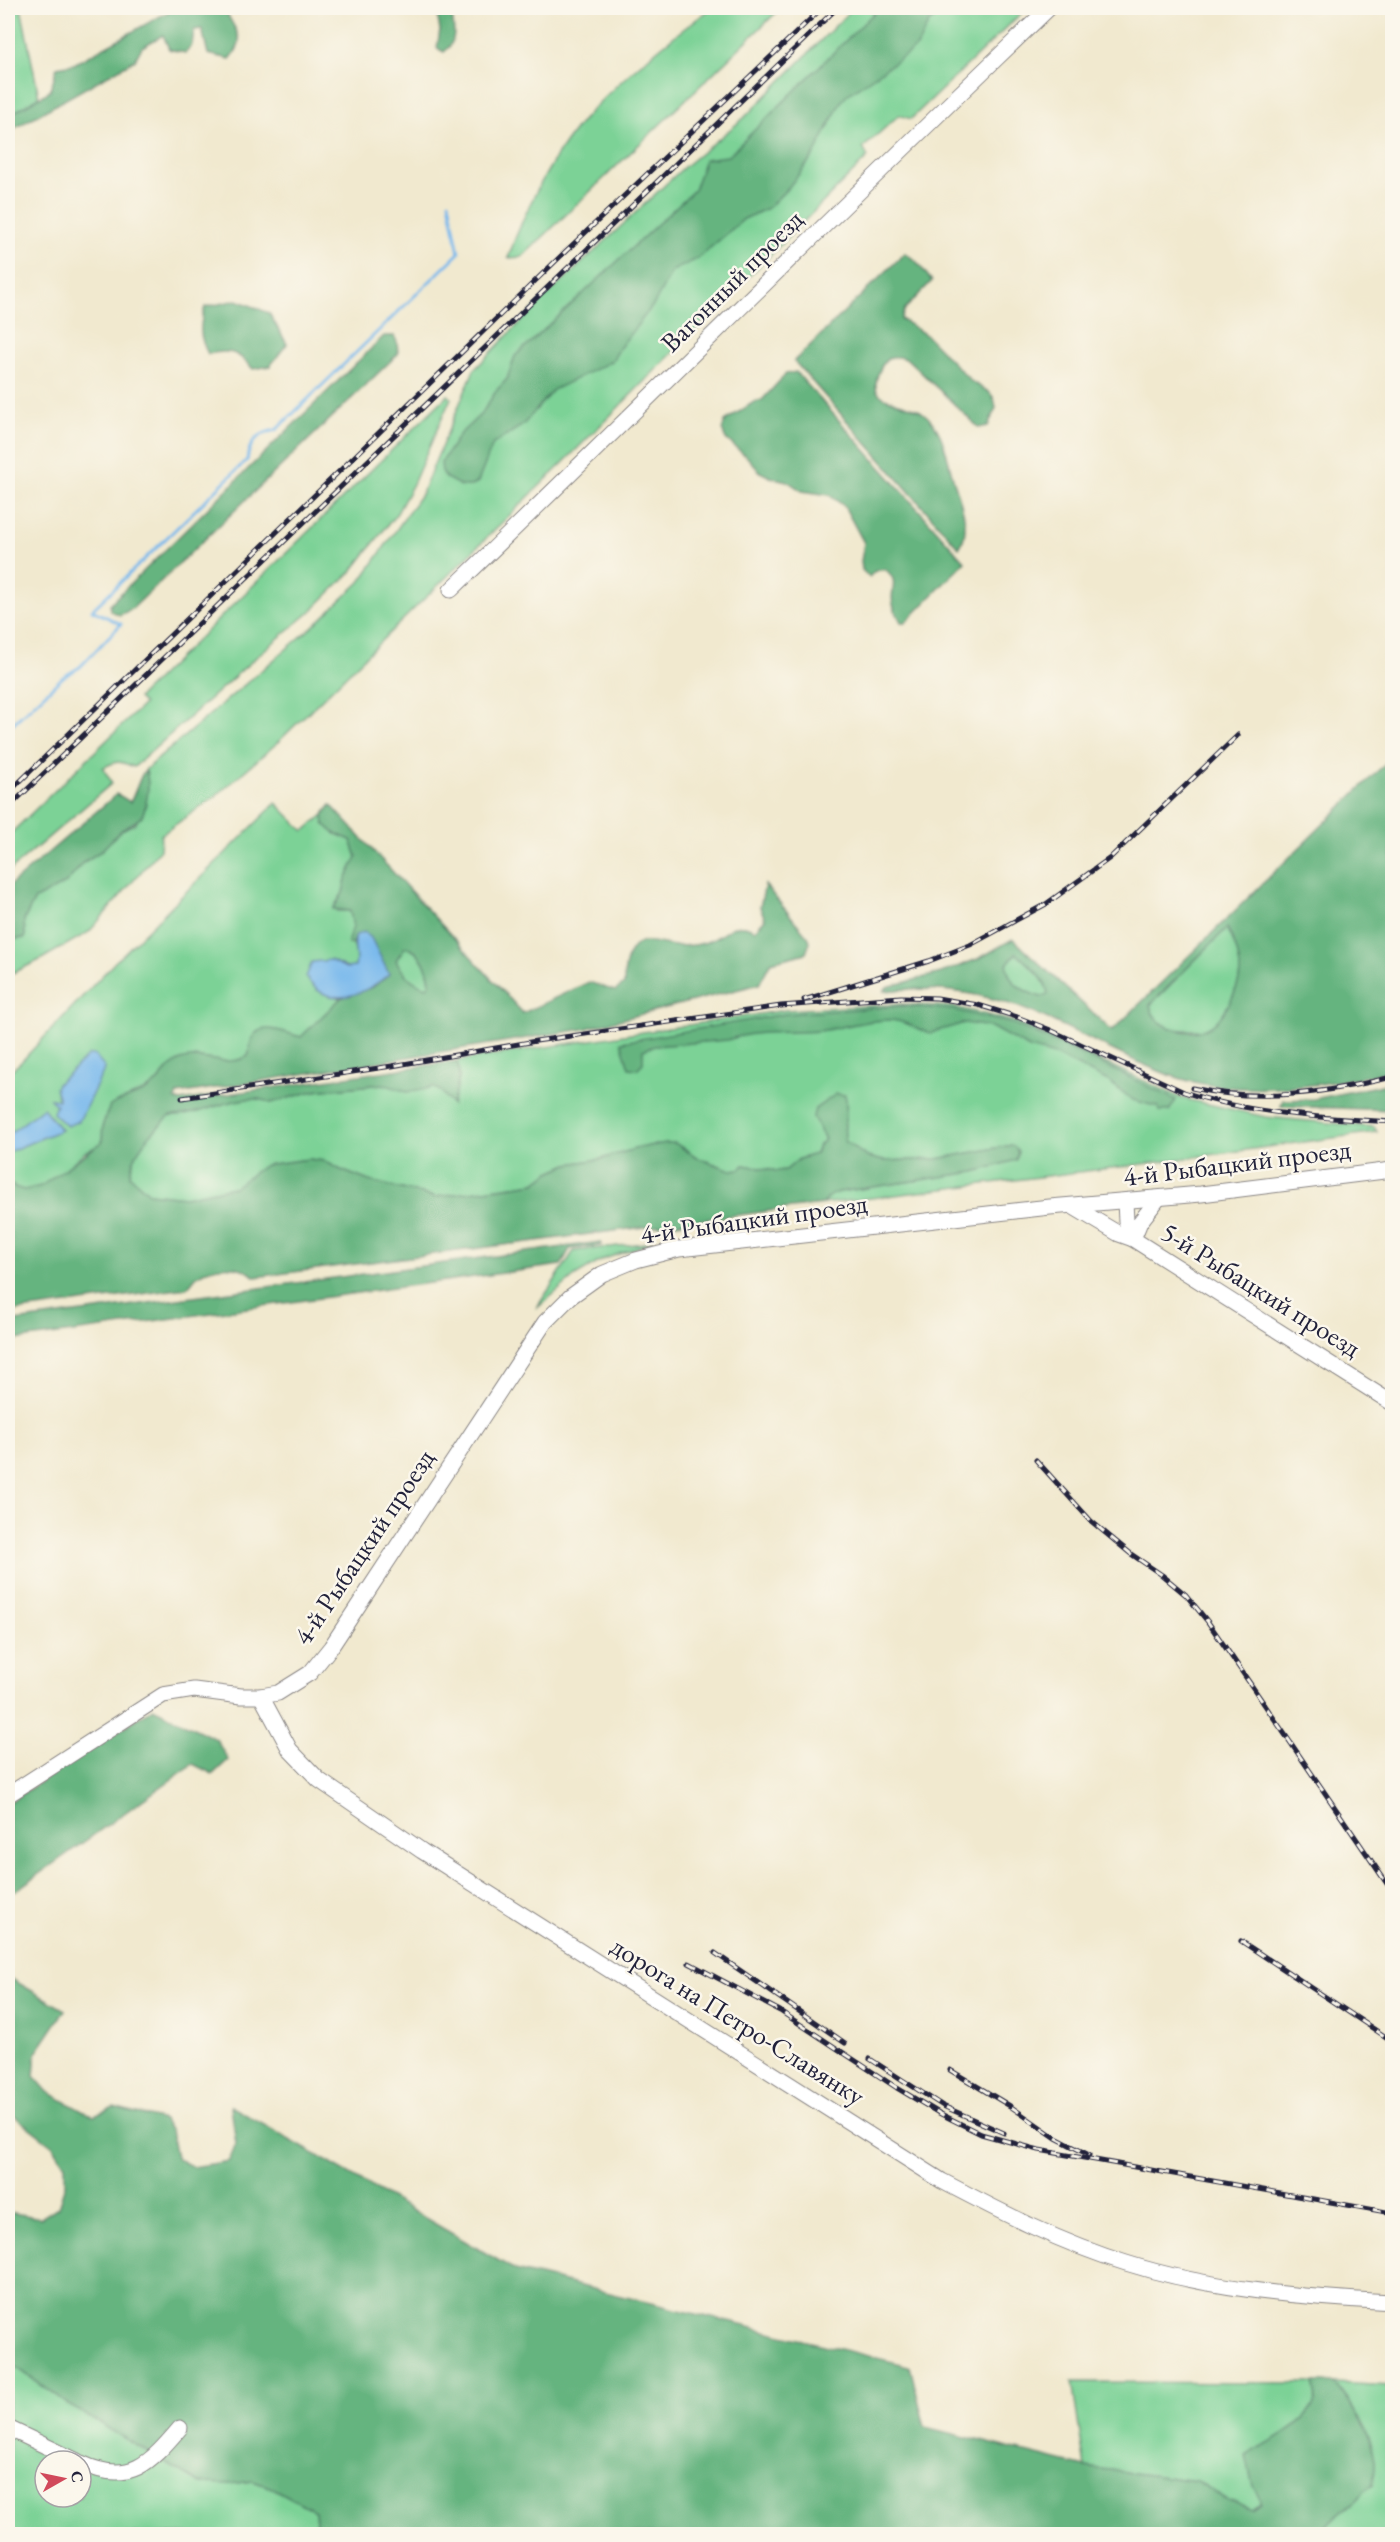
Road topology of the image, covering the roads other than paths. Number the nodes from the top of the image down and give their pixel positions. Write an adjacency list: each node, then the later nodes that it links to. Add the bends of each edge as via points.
1 (1049, 8): 2 (street, Вагонный проезд)
2 (451, 590)
3 (1392, 1170): 4 (street, 4-й Рыбацкий проезд)
4 (1158, 1199): 5 (street, 4-й Рыбацкий проезд); 7 (street, via 1140,1222)
5 (1125, 1202): 6 (street, 4-й Рыбацкий проезд); 7 (street, 5-й Рыбацкий проезд, via 1126,1221)
6 (1072, 1206): 7 (street, 5-й Рыбацкий проезд); 9 (street, 4-й Рыбацкий проезд, via 680,1249 636,1260 602,1275 555,1311 532,1340 332,1647 294,1685)
7 (1133, 1239): 8 (street, 5-й Рыбацкий проезд)
8 (1392, 1403)
9 (261, 1696): 10 (street, via 210,1690 178,1691 156,1699); 11 (street, дорога на Петро-Славянку, via 290,1750 319,1780 422,1851 942,2181 1010,2217 1160,2273 1289,2295)
10 (8, 1794)
11 (1392, 2302)
12 (8, 2428): 14 (street)
13 (180, 2428): 15 (street, via 148,2463 113,2472)
14 (52, 2449)
15 (93, 2469)

